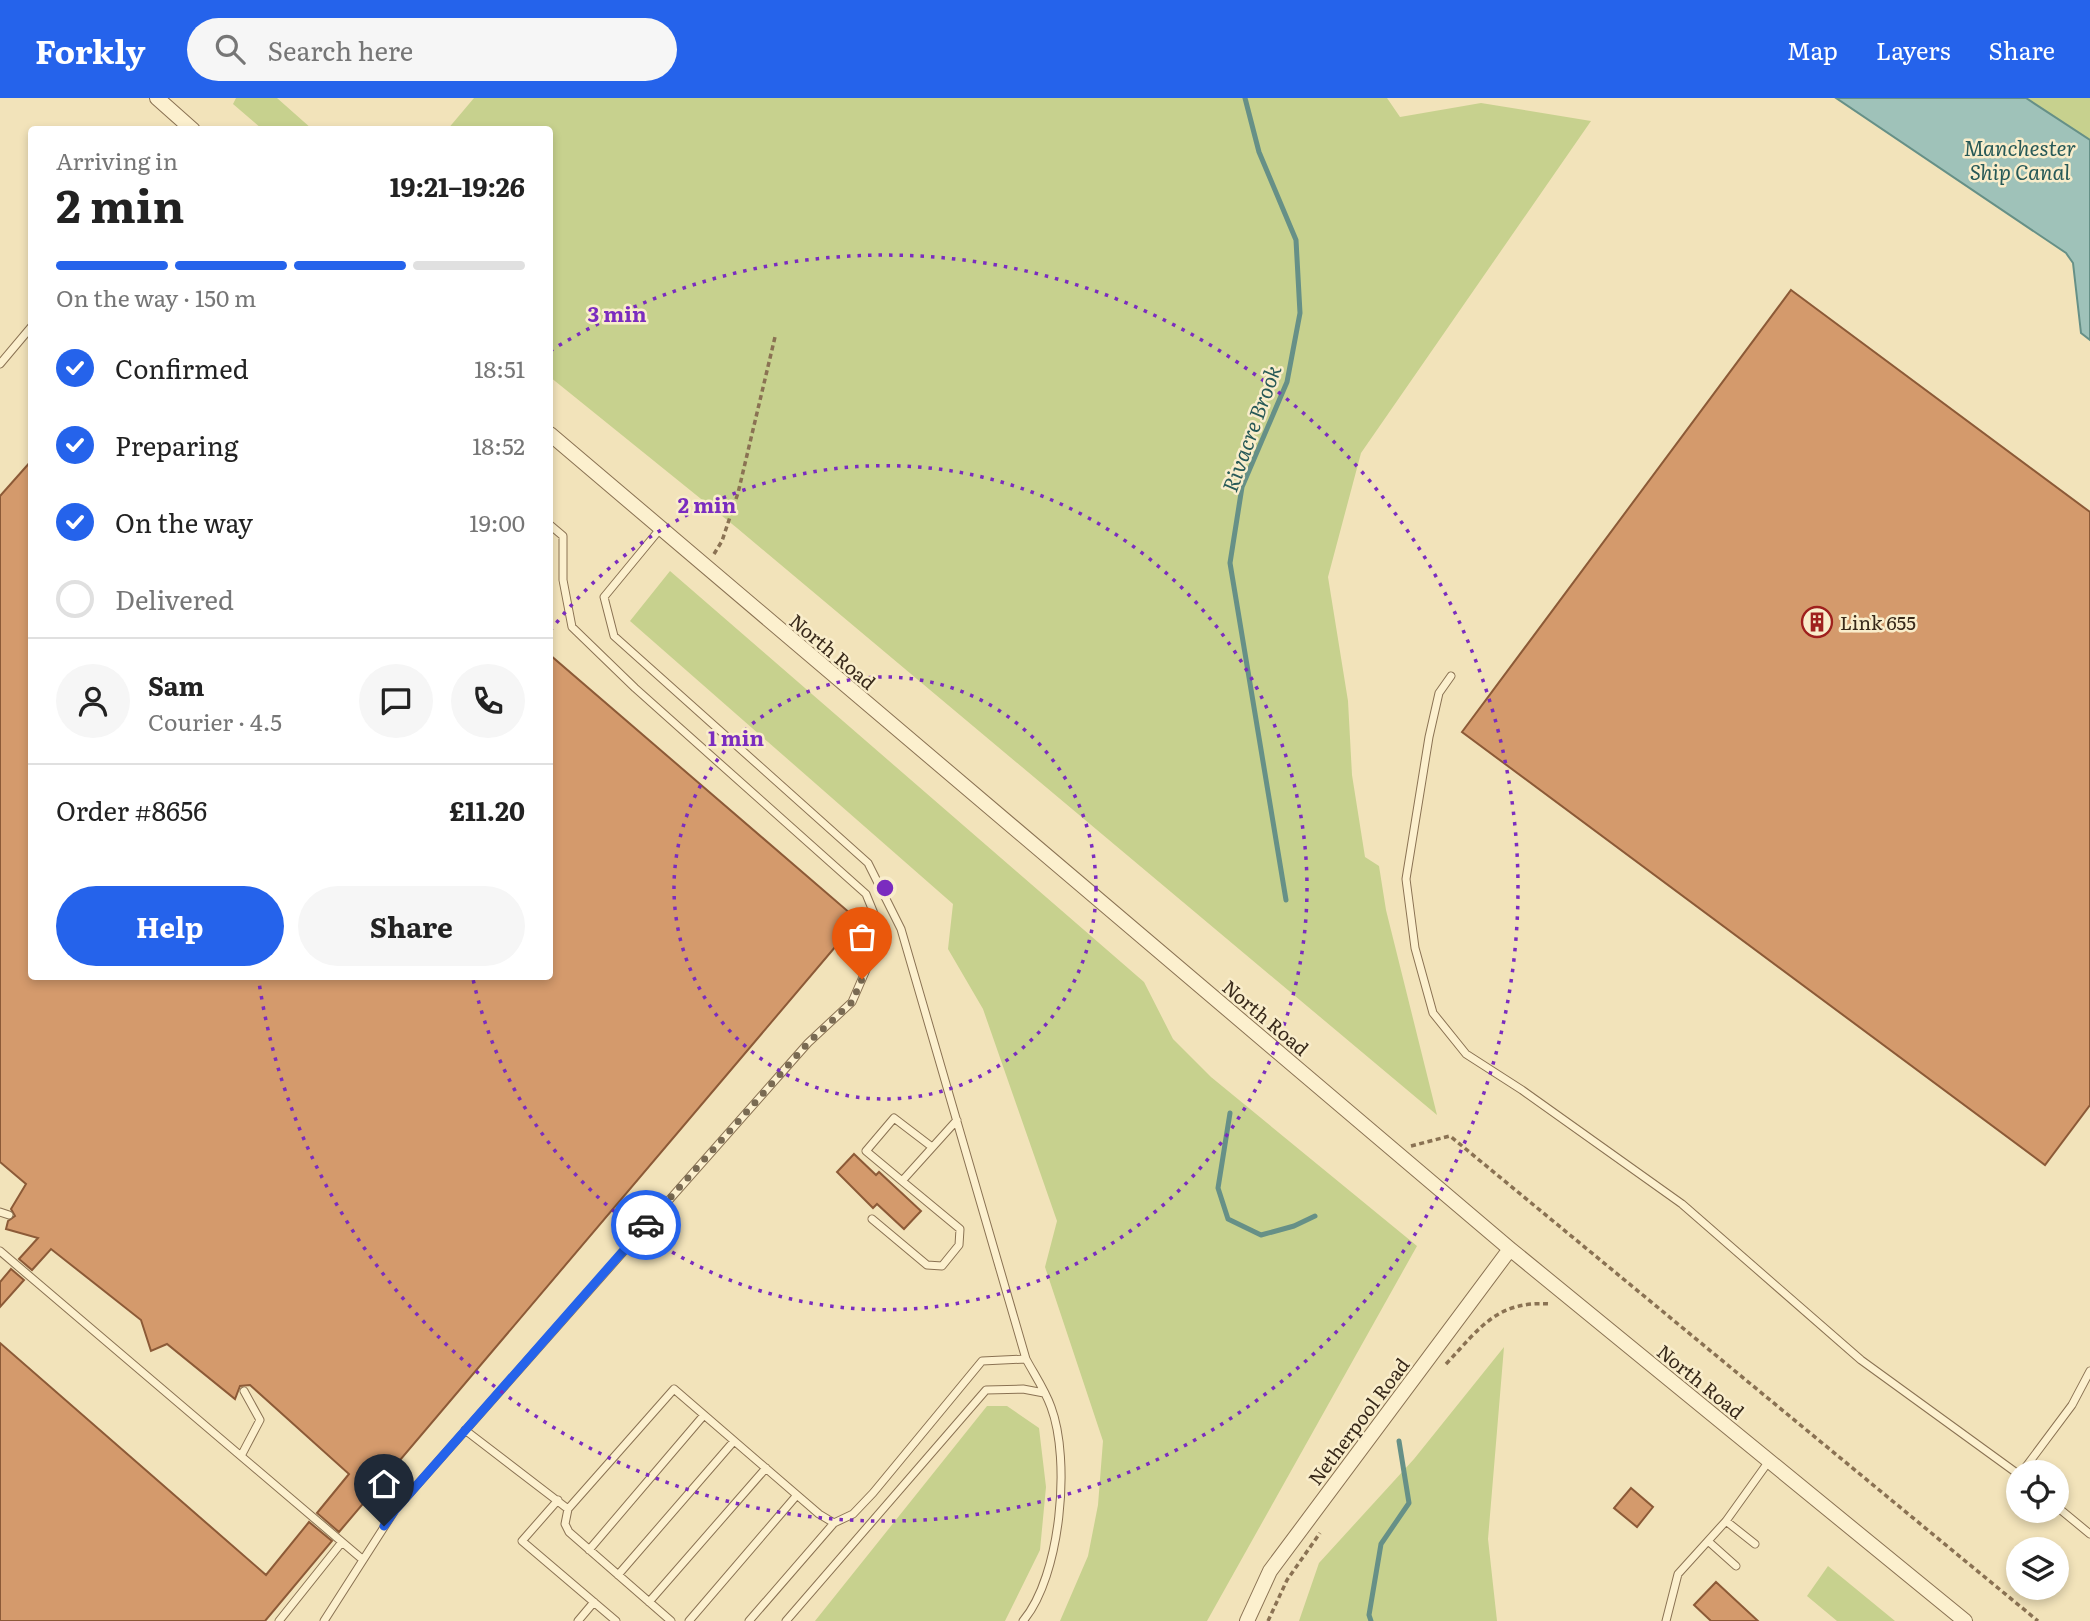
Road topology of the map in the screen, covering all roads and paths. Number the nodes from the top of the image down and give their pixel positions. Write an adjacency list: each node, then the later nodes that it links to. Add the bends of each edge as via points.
1 (157, 98): 2 (street)
2 (184, 126)
3 (28, 331): 5 (lane)
4 (775, 337): 9 (path, via 738,493 722,541)
5 (0, 364)
6 (553, 437): 8 (street, North Road)
7 (553, 527): 27 (lane, via 564,536 564,580 572,627 866,894 881,933 852,1002 808,1043)
8 (660, 529): 9 (street, North Road); 11 (lane, via 604,597 614,636 869,863 901,929)
9 (706, 568): 13 (street, North Road)
10 (1451, 676): 32 (lane, via 1439,693 1406,879 1415,948 1433,1013 1466,1054 1682,1204 1861,1360)
11 (957, 1120): 12 (lane); 21 (lane)
12 (932, 1147): 14 (lane); 14 (lane, via 894,1118 866,1151)
13 (1394, 1151): 18 (street, North Road); 64 (path, via 1450,1136)
14 (902, 1181): 17 (lane, via 960,1229 960,1245 942,1266 927,1265)
15 (0, 1212): 16 (lane)
16 (9, 1215)
17 (872, 1219)
18 (1510, 1249): 31 (street, North Road); 60 (street, Netherpool Road, via 1270,1571)
19 (0, 1251): 29 (lane)
20 (1558, 1304): 22 (path, via 1527,1302 1493,1314)
21 (1026, 1359): 25 (lane); 39 (lane, via 982,1361 873,1493 853,1514)
22 (1445, 1364)
23 (2090, 1371): 30 (lane, via 2072,1405)
24 (244, 1391): 29 (lane, via 260,1420)
25 (1044, 1393): 58 (lane, via 986,1390); 59 (lane, via 1061,1449 1060,1492 1044,1580)
26 (704, 1415): 28 (lane); 36 (lane, via 674,1390); 45 (lane)
27 (465, 1430): 35 (lane); 46 (lane, via 395,1510)
28 (734, 1441): 33 (lane); 48 (lane)
29 (241, 1455): 43 (lane)
30 (2030, 1460)
31 (1769, 1461): 38 (lane); 63 (street, North Road)
32 (2006, 1463)
33 (766, 1468): 34 (lane); 50 (lane)
34 (797, 1495): 39 (lane); 56 (lane)
35 (558, 1500): 36 (lane); 49 (lane, via 522,1541)
36 (568, 1509): 45 (lane, via 565,1524 569,1532)
37 (2069, 1517): 41 (lane)
38 (1726, 1521): 42 (lane); 44 (lane)
39 (834, 1523): 57 (lane)
40 (1325, 1526): 61 (path, via 1287,1580)
41 (2090, 1534)
42 (1708, 1541): 47 (lane); 62 (lane, via 1678,1574)
43 (342, 1542): 46 (lane); 51 (lane)
44 (1755, 1544)
45 (589, 1550): 48 (lane)
46 (362, 1559): 52 (lane)
47 (1736, 1566)
48 (618, 1575): 50 (lane)
49 (594, 1602): 53 (lane); 54 (lane)
50 (649, 1602): 55 (lane)
51 (279, 1621)
52 (324, 1621)
53 (578, 1621)
54 (616, 1621)
55 (671, 1621)
56 (689, 1621)
57 (749, 1621)
58 (786, 1621)
59 (1023, 1621)
60 (1247, 1621)
61 (1268, 1621)
62 (1665, 1621)
63 (1965, 1621)
64 (2038, 1621)

